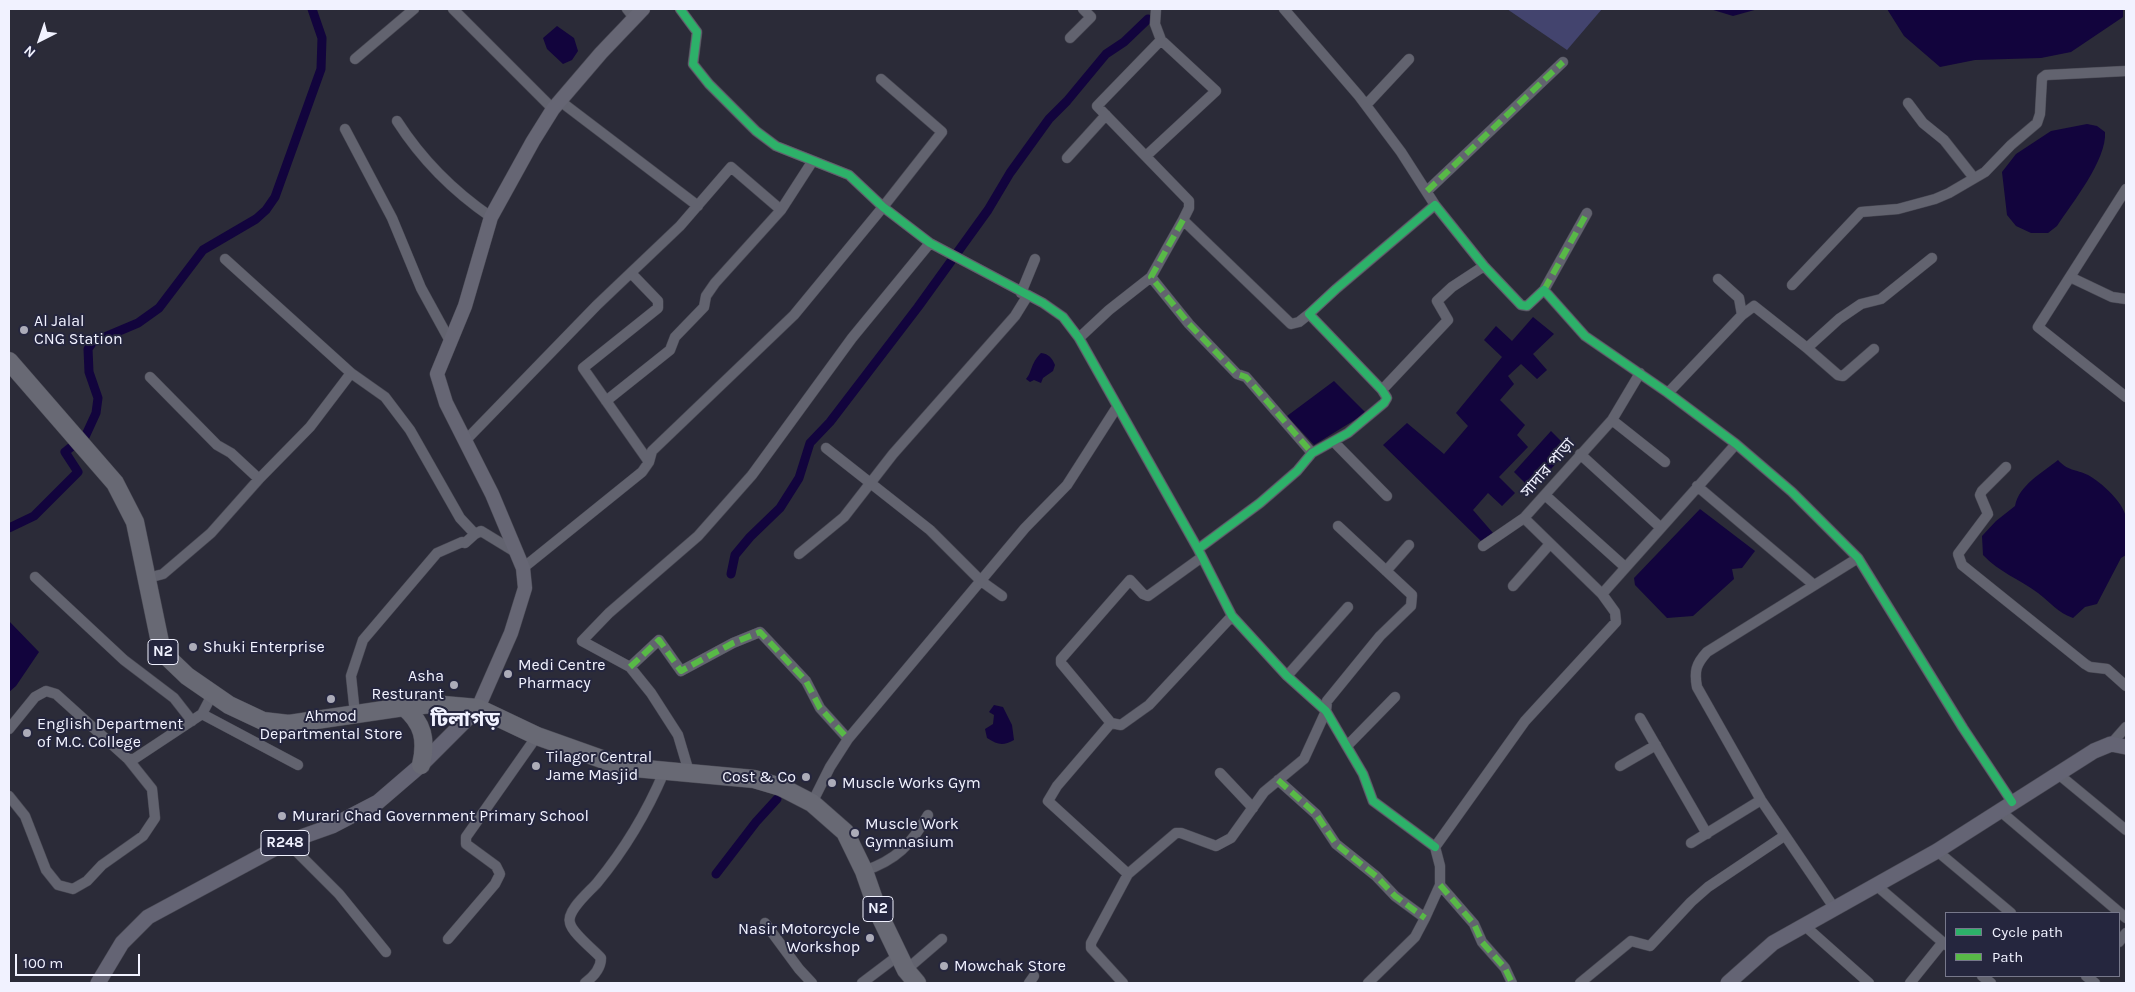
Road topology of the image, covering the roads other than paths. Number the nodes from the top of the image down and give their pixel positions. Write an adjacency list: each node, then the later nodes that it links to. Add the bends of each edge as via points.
1 (414, 9): 10 (street)
2 (452, 9): 16 (street)
3 (680, 9): 23 (street, via 697,32 693,64 709,84 756,131 776,146)
4 (1082, 9): 8 (street, via 1090,17)
5 (1156, 9): 9 (street, via 1155,24)
6 (1284, 9): 17 (street)
7 (635, 12): 16 (street)
8 (1070, 38)
9 (1161, 40): 18 (street, via 1097,106); 21 (street, via 1216,91)
10 (355, 59)
11 (1409, 59): 17 (street)
12 (1563, 62): 26 (street)
13 (2126, 71): 24 (street, via 2046,75 2042,78 2037,124 1985,172)
14 (882, 79): 29 (street, via 942,132)
15 (1908, 103): 24 (street, via 1923,123 1944,140)
16 (556, 105): 28 (street); 32 (street)
17 (1366, 105): 26 (street)
18 (1106, 115): 21 (street); 22 (street)
19 (397, 121): 32 (street, via 438,175)
20 (345, 129): 50 (street, via 392,218 421,288)
21 (1146, 156): 33 (street, via 1189,201)
22 (1067, 158)
23 (812, 162): 29 (street, via 849,175); 30 (street)
24 (1974, 178): 43 (street, via 1935,198 1898,209 1861,212)
25 (2126, 189): 41 (street)
26 (1427, 191): 27 (street)
27 (1435, 205): 38 (street); 47 (street)
28 (698, 206): 30 (street, via 732,167); 39 (street)
29 (883, 207): 34 (street); 69 (street, via 794,315 652,451)
30 (781, 210): 60 (street, via 715,282 706,296 704,307 675,337 670,350)
31 (1587, 213): 44 (street)
32 (491, 217): 50 (street, via 465,306)
33 (1183, 220): 40 (street); 47 (street, via 1291,324)
34 (930, 243): 45 (street); 100 (street, via 852,338 752,475 698,536 582,641)
35 (1932, 258): 51 (street, via 1880,299 1861,304 1839,319)
36 (225, 259): 54 (street)
37 (1035, 259): 45 (street)
38 (1484, 266): 44 (street, via 1521,305 1526,306); 57 (street, via 1452,287 1437,302 1448,320)
39 (631, 273): 60 (street, via 659,305 584,365 584,371); 63 (street)
40 (1151, 277): 49 (street); 67 (street, via 1189,324 1237,374 1246,377)
41 (2070, 277): 46 (street, via 2112,297); 59 (street, via 2038,327)
42 (1718, 279): 48 (street, via 1739,298)
43 (1792, 286)
44 (1544, 290): 55 (street, via 1585,336)
45 (1024, 294): 49 (street, via 1063,317); 73 (street, via 1015,316)
46 (2126, 299)
47 (1309, 314): 57 (street)
48 (1742, 315): 51 (street, via 1754,306); 58 (street)
49 (1080, 338): 61 (street)
50 (450, 341): 63 (street, via 436,374)
51 (1807, 348): 52 (street, via 1841,376)
52 (1874, 349)
53 (9, 361): 92 (highway, N2, via 114,483 136,522)
54 (351, 373): 72 (street, via 310,427); 80 (street, via 385,397 410,430 460,518)
55 (1640, 374): 58 (street); 62 (street, সাদার পাড়া)
56 (150, 378): 72 (street, via 217,445)
57 (1382, 390): 64 (street, via 1387,398 1384,403)
58 (1668, 393): 65 (street)
59 (2126, 397)
60 (606, 401): 69 (street)
61 (1117, 407): 84 (street); 93 (street, via 1067,485)
62 (1612, 420): 68 (street, সাদার পাড়া); 70 (street)
63 (465, 441): 85 (street)
64 (1334, 442): 67 (street); 76 (street)
65 (1736, 444): 74 (street); 87 (street, via 1792,492)
66 (826, 448): 73 (street)
67 (1312, 453): 84 (street, via 1297,471)
68 (1580, 454): 75 (street, সাদার পাড়া); 79 (street)
69 (649, 462): 89 (street, via 642,472)
70 (1665, 462)
71 (2006, 467): 102 (street, via 1982,491 1980,495 1988,514 1958,554 1958,560 2085,664 2107,669)
72 (259, 478): 92 (street, via 212,533 163,574)
73 (871, 483): 86 (street, via 844,517); 93 (street, via 930,530)
74 (1697, 486): 79 (street); 95 (street)
75 (1545, 495): 77 (street, সাদার পাড়া); 88 (street)
76 (1387, 496)
77 (1524, 518): 82 (street, সাদার পাড়া); 83 (street)
78 (1338, 526): 90 (street)
79 (1660, 527): 88 (street)
80 (475, 534): 85 (street, via 481,531); 109 (street, via 465,543 437,553 363,640 351,676)
81 (1409, 545): 90 (street)
82 (1549, 545): 94 (street); 96 (street, সাদার পাড়া)
83 (1483, 546)
84 (1200, 553): 99 (street); 112 (street, via 1148,596 1130,580 1061,659)
85 (517, 554): 89 (street)
86 (799, 554)
87 (1858, 558): 95 (street); 132 (street, via 1963,728)
88 (1625, 567): 96 (street)
89 (523, 568): 106 (street, via 525,588 511,633)
90 (1386, 571): 107 (street, via 1412,595 1411,606 1380,636 1327,701)
91 (35, 577): 111 (street, via 124,660 174,698)
92 (148, 578): 103 (highway, N2, via 162,652)
93 (980, 581): 97 (street); 116 (street)
94 (1513, 586)
95 (1814, 586): 130 (street, via 1707,652 1696,663 1697,687)
96 (1602, 594): 140 (street, সাদার পাড়া, via 1615,612 1616,622 1524,722)
97 (1002, 596)
98 (1348, 607): 101 (street)
99 (1232, 616): 101 (street); 112 (street, via 1149,705 1121,725)
100 (630, 667): 116 (street, via 659,640 681,671 760,632 806,681 820,708); 125 (street, via 678,735)
101 (1287, 676): 107 (street)
102 (2126, 686)
103 (213, 693): 108 (street); 109 (highway, N2, via 229,705 263,721 289,724)
104 (1395, 697): 118 (street)
105 (404, 706): 106 (highway, N2, via 432,704); 109 (highway, N2); 122 (highway, via 416,717 423,738)
106 (478, 708): 115 (highway, N2); 122 (main road, R248)
107 (1326, 711): 118 (street); 128 (street, via 1304,759)
108 (202, 714): 111 (street); 121 (street)
109 (355, 714)
110 (1640, 718): 117 (street)
111 (192, 721): 120 (street, via 140,756)
112 (1111, 723): 143 (street, via 1048,801)
113 (2126, 727): 119 (street)
114 (9, 728): 120 (street, via 35,697 46,691 56,694)
115 (537, 736): 124 (highway, N2, via 624,767); 152 (street, via 466,837 466,844 496,866 500,874)
116 (848, 739): 131 (street)
117 (1656, 745): 123 (street); 136 (street)
118 (1347, 746): 140 (street, via 1373,801)
119 (2119, 746): 127 (main road, via 2094,751)
120 (128, 759): 129 (street, via 152,789 155,818 143,836 73,889 58,885 46,870 25,816)
121 (298, 765)
122 (421, 765): 138 (main road, R248, via 378,802 332,826)
123 (1620, 766)
124 (664, 772): 125 (highway, N2); 159 (street, via 645,815 599,881 570,914 573,929 601,958 601,964)
125 (689, 772): 131 (highway, N2, via 754,778)
126 (1220, 772): 133 (street)
127 (2057, 773): 132 (main road); 135 (street)
128 (1278, 780): 133 (street); 149 (street, via 1316,814 1330,837 1349,856)
129 (9, 796)
130 (1761, 800): 136 (street); 137 (street)
131 (812, 803): 142 (highway, N2, via 845,832)
132 (2006, 806): 141 (main road); 148 (street)
133 (1253, 808): 143 (street, via 1224,844 1216,846 1176,834)
134 (928, 815): 142 (street, via 905,849 883,865)
135 (2126, 830)
136 (1707, 834): 139 (street)
137 (1784, 836): 146 (street); 165 (street, via 1703,892 1650,946 1631,941)
138 (287, 842): 155 (street, via 339,894); 158 (main road, R248, via 148,917 122,943)
139 (1691, 844)
140 (1436, 847): 144 (street)
141 (1937, 851): 145 (main road); 147 (street)
142 (864, 871): 156 (highway, N2, via 879,914)
143 (1128, 874): 162 (street, via 1091,943 1091,948)
144 (1440, 885): 149 (street); 164 (street, via 1474,924 1482,942 1505,968)
145 (1877, 886): 146 (main road); 154 (street)
146 (1835, 909): 151 (main road)
147 (2010, 912)
148 (2120, 912)
149 (1425, 918): 163 (street, via 1415,937)
150 (765, 923): 160 (street)
151 (1805, 926): 166 (main road, via 1773,943); 167 (street)
152 (448, 939)
153 (942, 939): 156 (street)
154 (1945, 944): 157 (street)
155 (386, 952)
156 (907, 969): 161 (street)
157 (1913, 982)
158 (98, 983)
159 (585, 983)
160 (812, 983)
161 (862, 983)
162 (1123, 983)
163 (1368, 983)
164 (1512, 983)
165 (1580, 983)
166 (1728, 983)
167 (1869, 983)

